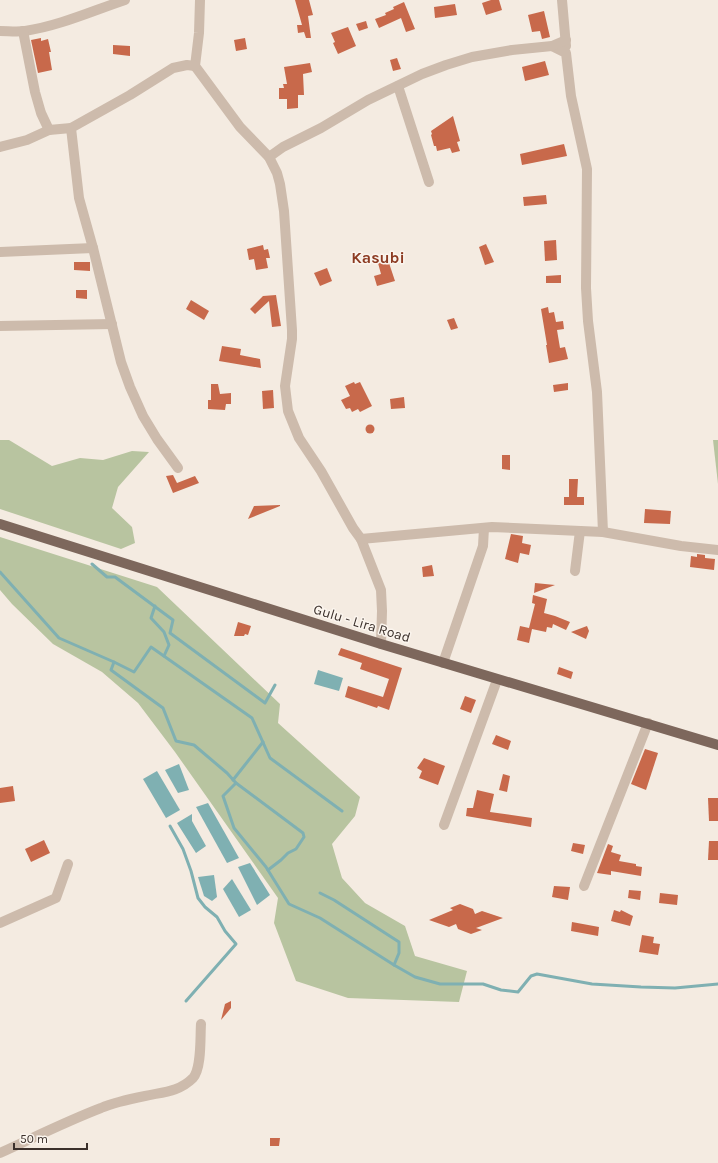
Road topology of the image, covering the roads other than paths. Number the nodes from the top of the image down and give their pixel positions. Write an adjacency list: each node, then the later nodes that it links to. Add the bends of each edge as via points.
1 (125, 0): 5 (street, via 64,21)
2 (200, 0): 9 (street)
3 (562, 0): 6 (street)
4 (0, 31): 5 (street)
5 (23, 31): 12 (street, via 35,92)
6 (566, 40): 7 (street); 8 (street)
7 (552, 46): 8 (street); 10 (street, via 472,57 422,74)
8 (566, 53): 24 (street, via 571,96 587,168 586,288 597,392)
9 (196, 66): 11 (street, via 173,68); 14 (street, via 232,116)
10 (398, 86): 14 (street, via 362,103); 15 (street)
11 (71, 128): 12 (street); 16 (street, via 79,198)
12 (49, 130): 13 (street, via 27,140)
13 (0, 147)
14 (268, 156): 25 (street, via 277,173 284,211 292,330 286,381 288,411 299,438)
15 (429, 182)
16 (93, 248): 17 (street); 18 (street)
17 (0, 252)
18 (112, 324): 19 (street); 20 (street, via 130,387 150,428)
19 (0, 326)
20 (178, 468)
21 (0, 524): 28 (main road, Gulu - Lira Road)
22 (484, 528): 23 (street); 25 (street); 29 (street, via 483,546)
23 (580, 531): 24 (street); 27 (street)
24 (604, 532): 26 (street)
25 (361, 539): 28 (street, via 380,590)
26 (718, 550)
27 (575, 571)
28 (381, 644): 29 (main road, Gulu - Lira Road)
29 (443, 663): 30 (main road, Gulu - Lira Road)
30 (497, 680): 31 (main road, Gulu - Lira Road); 33 (street)
31 (648, 723): 32 (main road, Gulu - Lira Road); 35 (street)
32 (718, 745)
33 (444, 825)
34 (68, 864): 36 (street, via 56,898)
35 (584, 886)
36 (0, 923)
37 (201, 1024): 38 (street, via 200,1054 196,1072 181,1088 121,1101)
38 (0, 1153)

